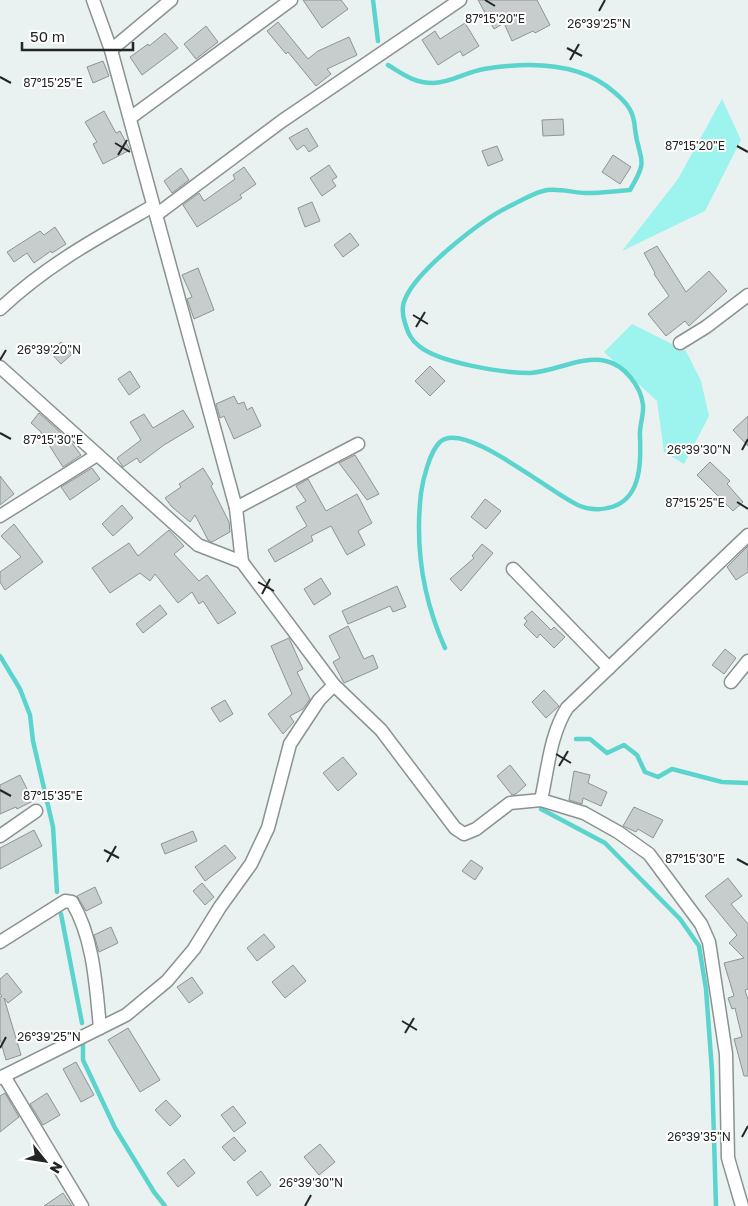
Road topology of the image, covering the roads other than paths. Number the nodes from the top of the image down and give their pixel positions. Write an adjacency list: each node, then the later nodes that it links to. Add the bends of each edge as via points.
1 (93, 0): 5 (street)
2 (171, 0): 5 (street)
3 (291, 0): 6 (street)
4 (460, 0): 7 (street)
5 (111, 50): 6 (street)
6 (130, 118): 7 (street)
7 (155, 210): 9 (street, via 55,263); 14 (street)
8 (748, 295): 10 (street)
9 (0, 310)
10 (680, 343)
11 (0, 367): 13 (street)
12 (358, 444): 14 (street)
13 (96, 455): 15 (street); 17 (street, via 198,545)
14 (236, 508): 17 (street)
15 (0, 516)
16 (748, 535): 20 (street)
17 (242, 562): 22 (street)
18 (513, 569): 20 (street)
19 (748, 661): 21 (street)
20 (610, 668): 23 (street, via 567,708 559,720)
21 (731, 682)
22 (334, 685): 23 (street, via 381,730 455,828 464,834 476,829 510,803); 27 (street, via 319,700 290,744 268,828 251,864 194,950 167,981 126,1015)
23 (542, 800): 30 (street, via 584,813 649,854 701,924 709,942 726,1054 728,1158)
24 (36, 811): 25 (street)
25 (0, 836)
26 (0, 942): 27 (street, via 65,901 72,902 79,914 94,968)
27 (100, 1028): 28 (street)
28 (2, 1077): 29 (street)
29 (82, 1206)
30 (742, 1206)

